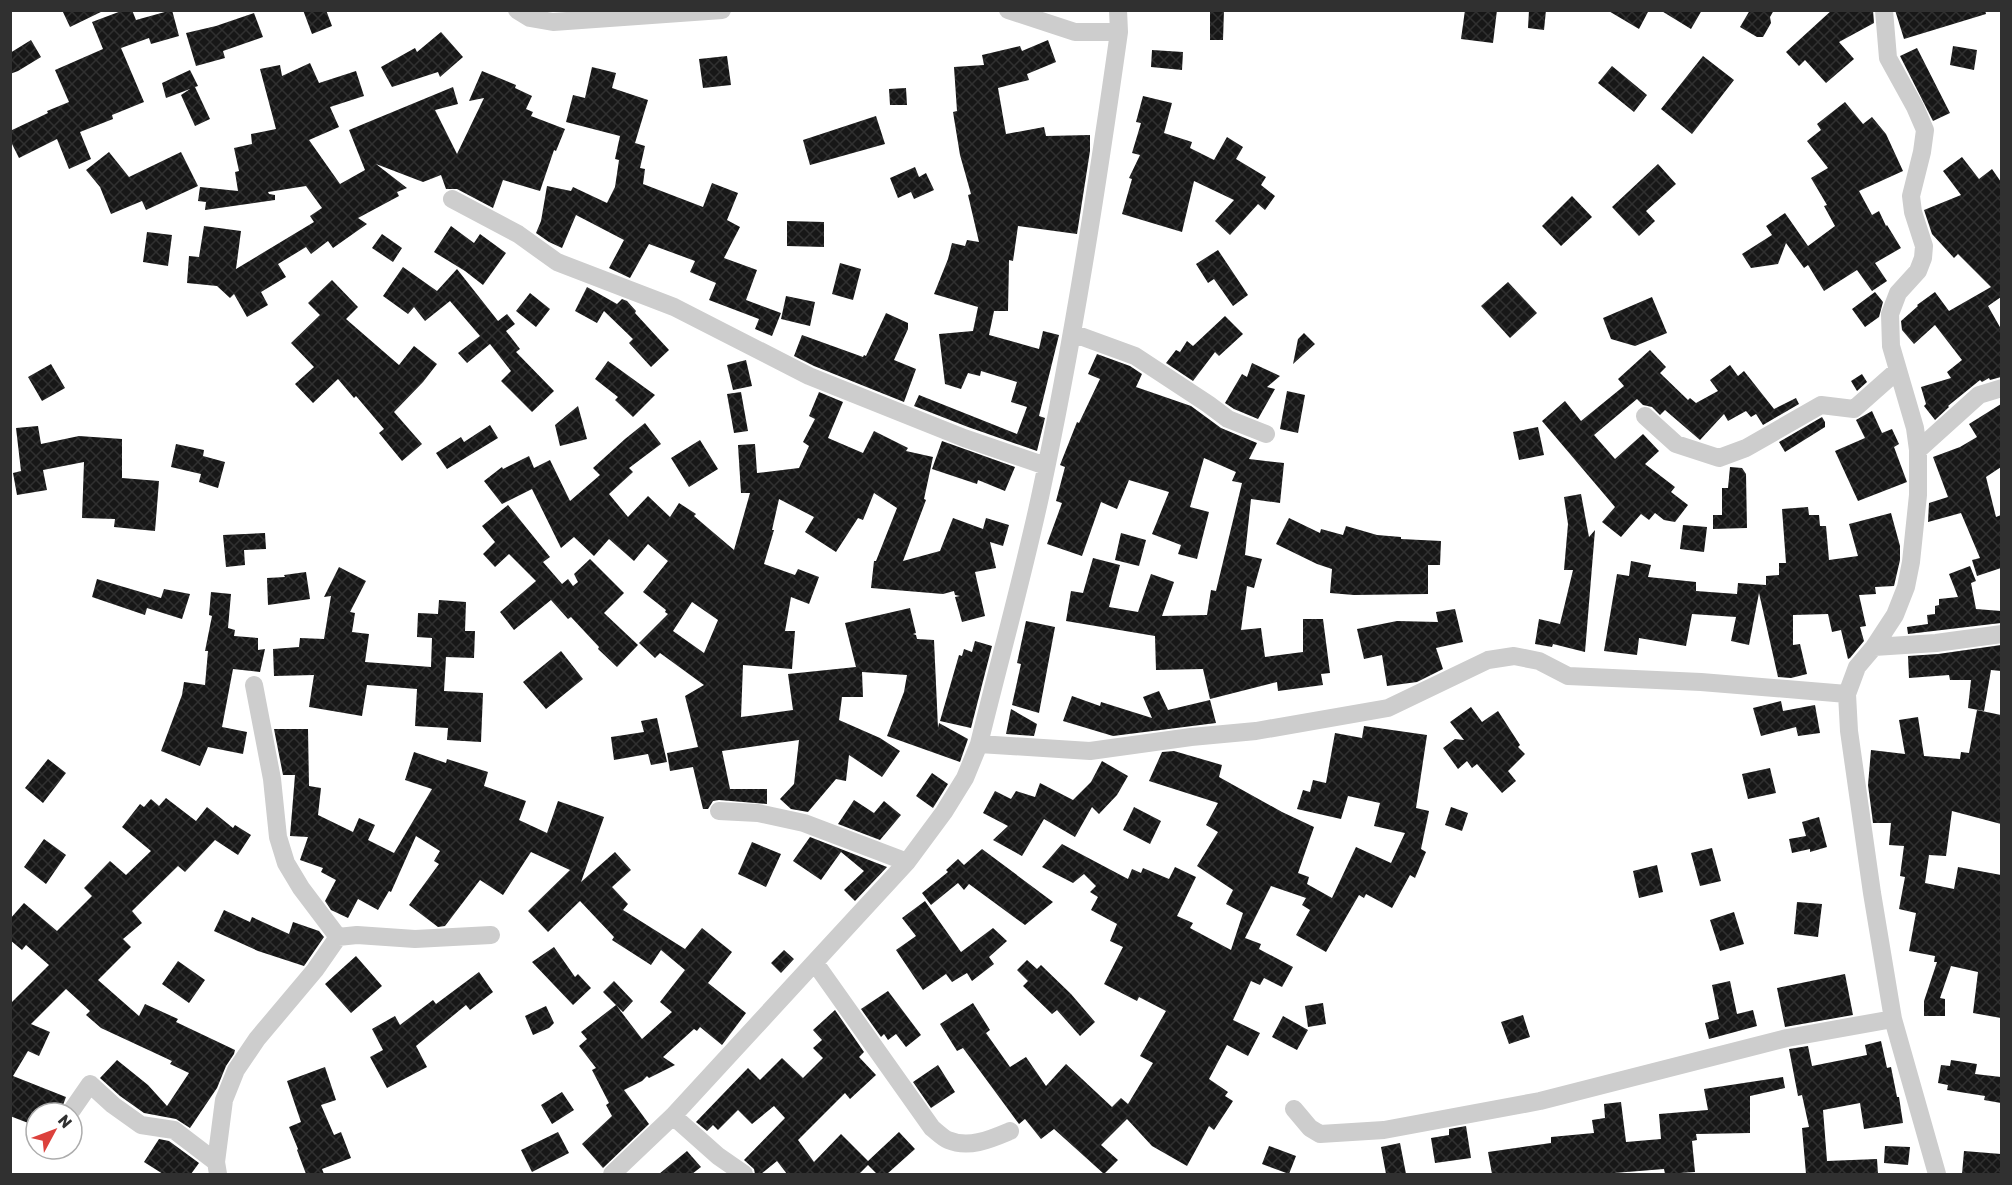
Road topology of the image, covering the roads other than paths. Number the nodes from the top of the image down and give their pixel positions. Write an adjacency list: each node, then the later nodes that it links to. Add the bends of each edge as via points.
1 (517, 10): 2 (street, via 530,18 553,22)
2 (722, 10)
3 (1008, 10): 6 (street, via 1075,32)
4 (1118, 10): 6 (street)
5 (1884, 10): 9 (street, via 1888,58 1924,130 1911,196 1924,246 1923,258 1918,271 1898,293 1890,314 1891,346)
6 (1119, 32): 8 (street)
7 (452, 199): 14 (street, via 518,234 557,262 674,307 809,376)
8 (1072, 333): 12 (street, via 1136,356 1228,419); 14 (street)
9 (1898, 370): 11 (street, via 1854,409 1821,405 1746,448 1719,458 1676,444); 13 (street)
10 (2001, 388): 13 (street, via 1979,395)
11 (1645, 416)
12 (1266, 434)
13 (1918, 450): 16 (street, via 1918,495 1906,587 1895,615)
14 (1046, 466): 19 (street)
15 (2001, 634): 16 (street)
16 (1875, 647): 18 (street, via 1857,667)
17 (254, 685): 23 (street, via 272,778 278,837 286,863)
18 (1847, 694): 19 (street, via 1568,676 1539,661 1514,656 1488,660 1388,708 1256,731 1090,751); 25 (street, via 1867,859)
19 (979, 744): 21 (street, via 965,778)
20 (719, 811): 21 (street, via 758,813 804,823)
21 (907, 862): 24 (street)
22 (491, 935): 23 (street, via 415,939)
23 (338, 937): 30 (street, via 236,1070 224,1100)
24 (815, 963): 28 (street); 29 (street, via 932,1128 947,1140 967,1144)
25 (1893, 1019): 27 (street, via 1787,1038 1540,1101 1384,1130 1320,1134); 33 (street)
26 (78, 1101): 30 (street, via 90,1084 141,1125 174,1130)
27 (1294, 1109)
28 (674, 1116): 31 (street); 32 (street)
29 (1010, 1131)
30 (217, 1168)
31 (612, 1174)
32 (744, 1174)
33 (1937, 1174)

